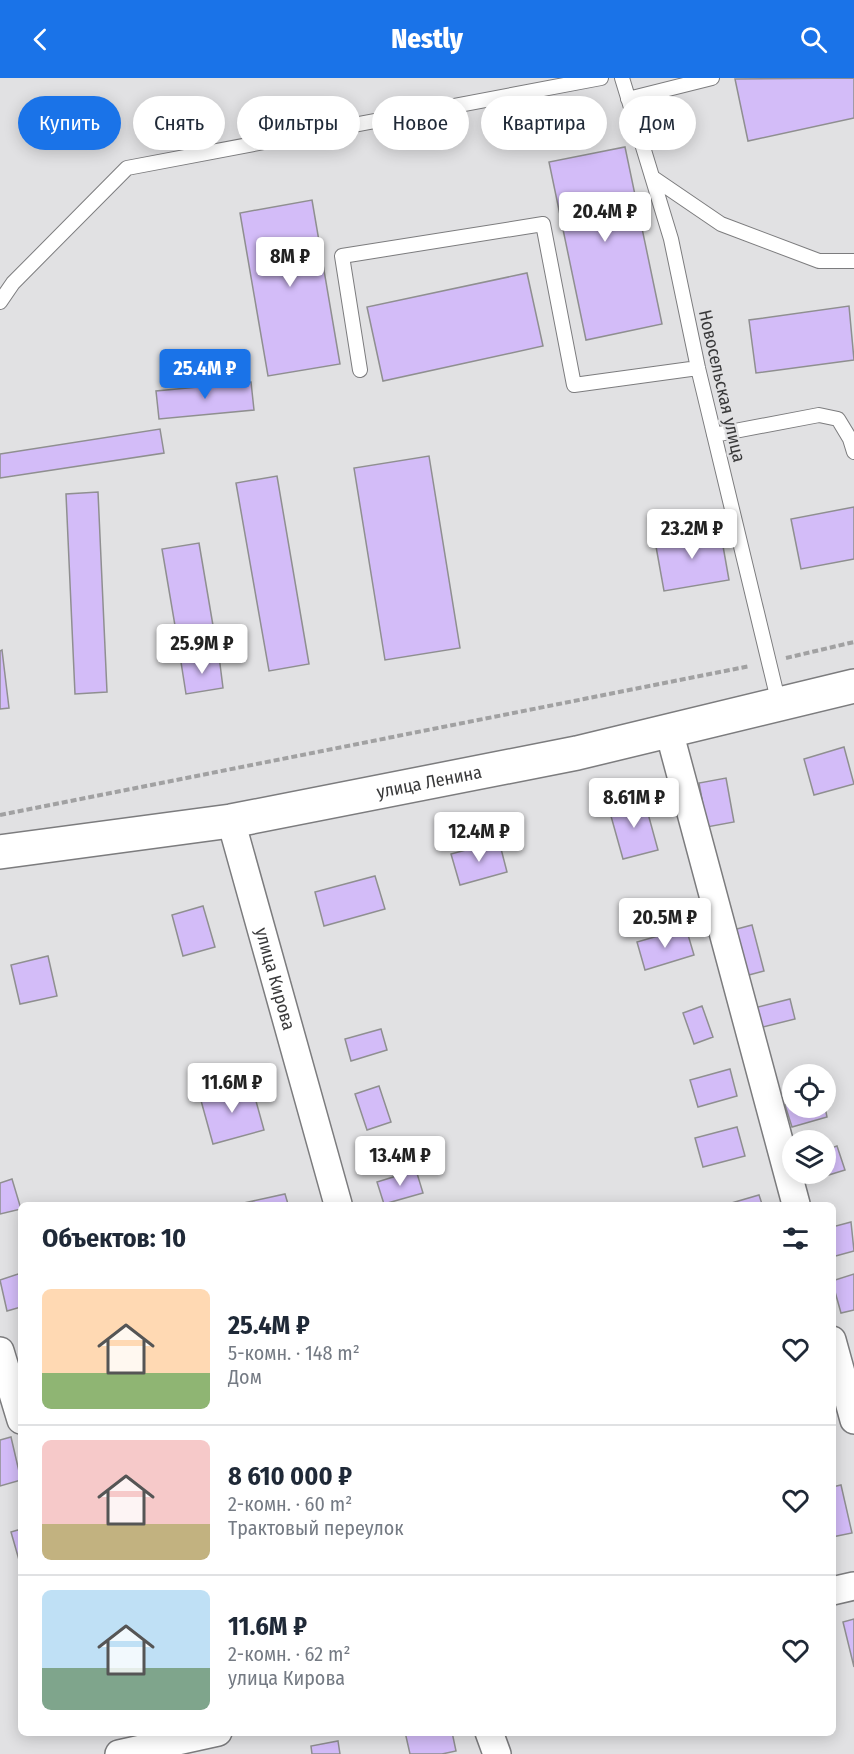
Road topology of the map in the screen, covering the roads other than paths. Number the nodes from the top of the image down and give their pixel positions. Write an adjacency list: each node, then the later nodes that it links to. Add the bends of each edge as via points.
1 (601, 78): 9 (lane, via 127,168 13,283)
2 (622, 78): 4 (lane, Новосельская улица)
3 (712, 78): 5 (lane)
4 (627, 96)
5 (640, 96)
6 (644, 150): 7 (lane, Новосельская улица)
7 (652, 177): 8 (lane, via 721,224 819,261); 10 (lane, Новосельская улица)
8 (854, 261)
9 (0, 302)
10 (698, 368): 11 (lane, via 574,385 543,224 342,256); 12 (lane, Новосельская улица)
11 (360, 370)
12 (714, 435): 13 (lane, via 819,415 838,419); 15 (lane, Новосельская улица)
13 (854, 452)
14 (854, 686): 15 (main road, улица Ленина)
15 (779, 704): 16 (main road, улица Ленина)
16 (669, 731): 17 (main road, улица Ленина, via 577,753); 20 (street)
17 (231, 820): 18 (main road, улица Ленина); 19 (street, улица Кирова)
18 (0, 852)
19 (337, 1202)
20 (795, 1202)
21 (0, 1351): 23 (street)
22 (836, 1355): 24 (street)
23 (18, 1410)
24 (854, 1420)
25 (854, 1586): 26 (street)
26 (836, 1590)
27 (190, 1736): 29 (street)
28 (490, 1736): 30 (street)
29 (120, 1746)
30 (497, 1754)

